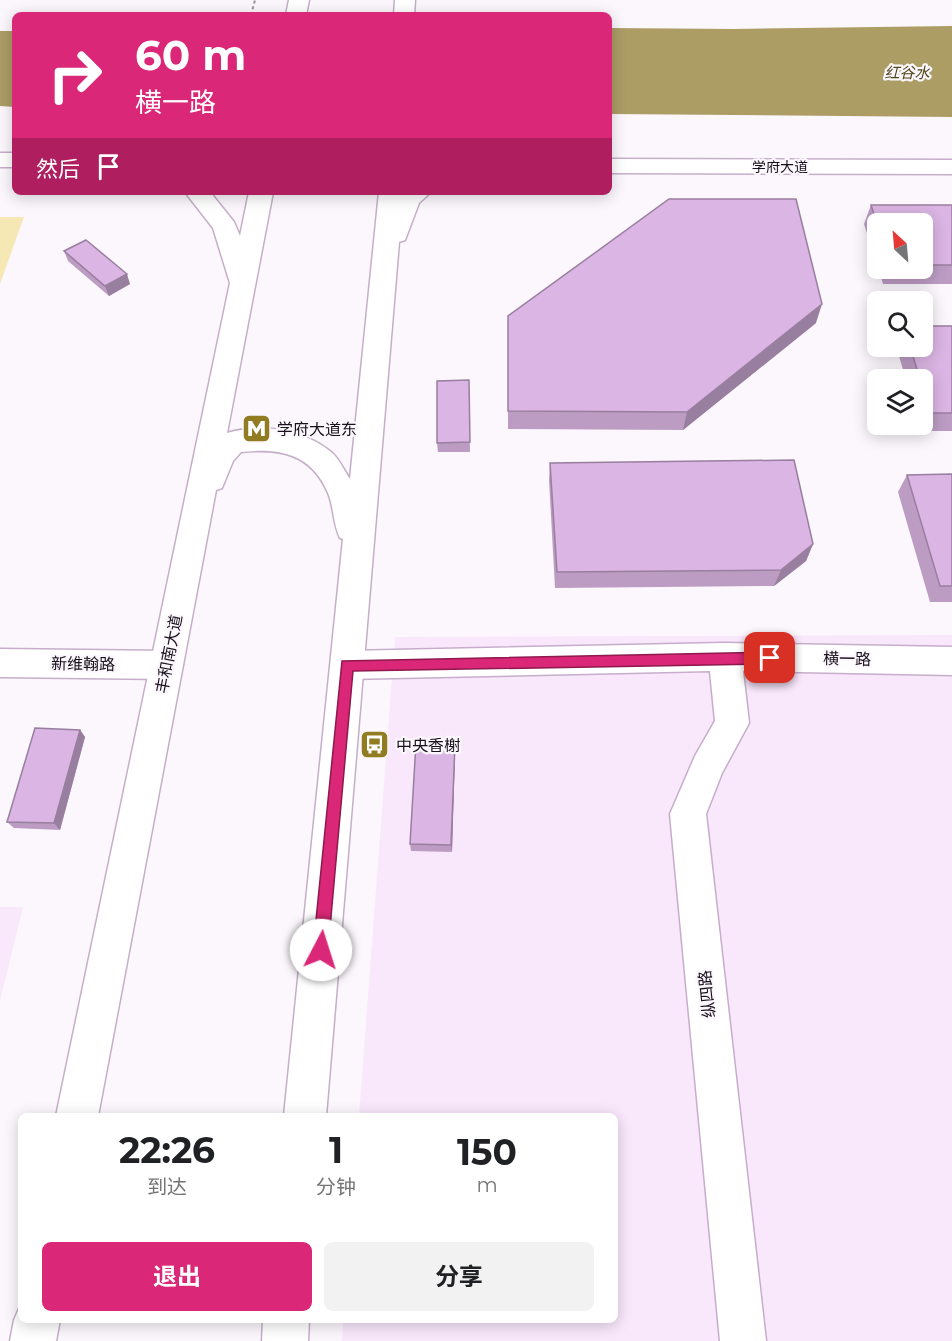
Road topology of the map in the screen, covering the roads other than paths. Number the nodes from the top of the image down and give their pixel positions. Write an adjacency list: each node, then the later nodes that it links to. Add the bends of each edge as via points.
1 (612, 166): 2 (main road, 学府大道)
2 (952, 167)
3 (199, 195): 8 (main road, via 225,227)
4 (260, 195): 8 (main road, 丰和南大道)
5 (391, 195): 7 (main road)
6 (415, 195): 7 (main road, via 408,200)
7 (383, 274): 10 (main road)
8 (242, 285): 9 (main road, 丰和南大道)
9 (188, 555): 10 (main road, via 220,456 233,442 266,439 290,442 322,460 342,491); 14 (main road, 丰和南大道)
10 (357, 558): 15 (main road)
11 (725, 657): 12 (main road, 横一路); 15 (main road, 横一路); 22 (main road, 纵四路, via 732,723 707,766 688,814)
12 (952, 661)
13 (0, 663): 14 (main road, 新维翰路)
14 (167, 665): 16 (main road, 丰和南大道)
15 (347, 666): 17 (main road)
16 (78, 1113)
17 (305, 1113)
18 (36, 1323): 20 (main road)
19 (286, 1323): 21 (main road)
20 (33, 1341)
21 (285, 1341)
22 (743, 1341)

